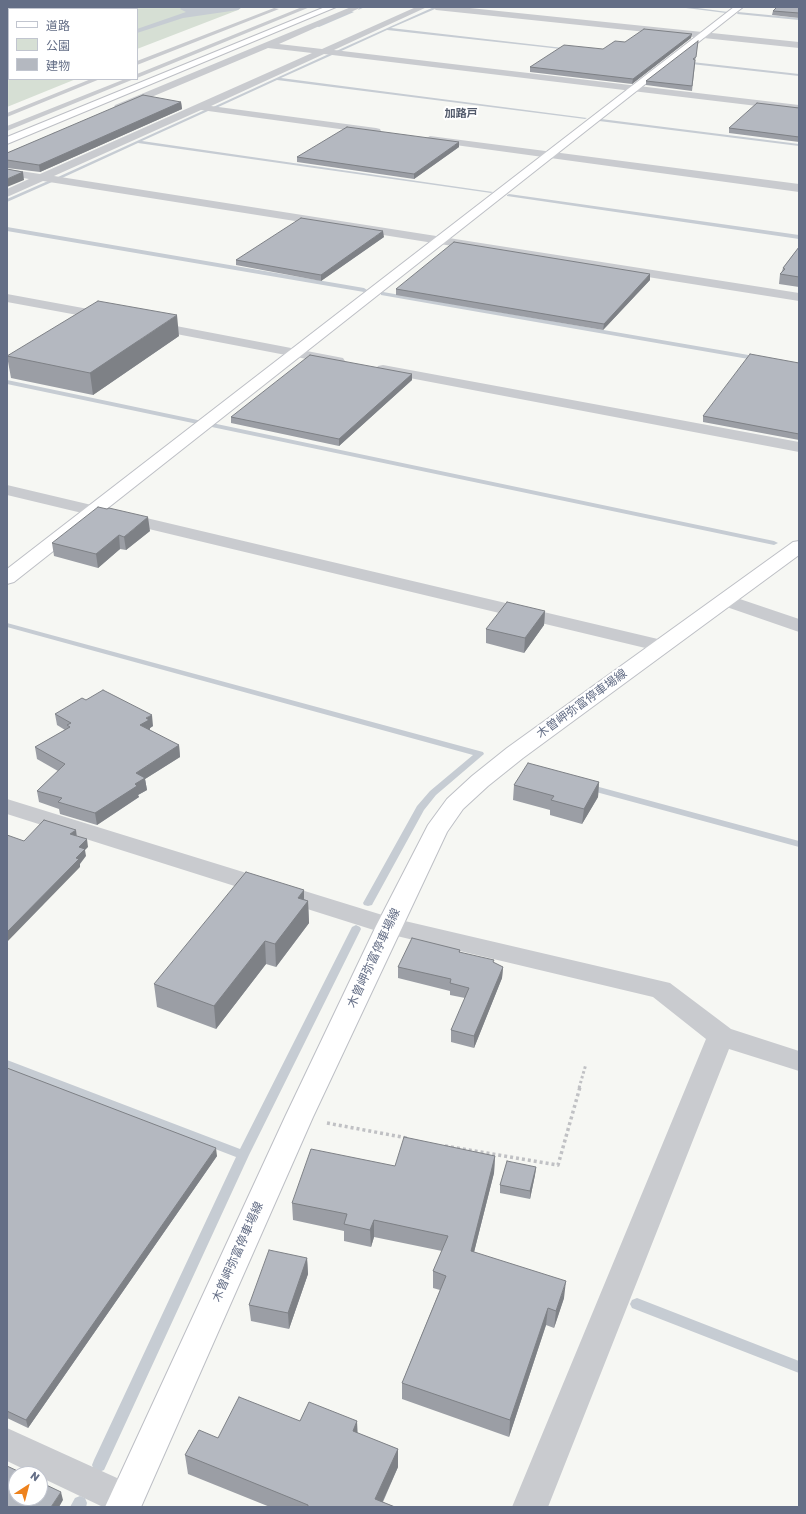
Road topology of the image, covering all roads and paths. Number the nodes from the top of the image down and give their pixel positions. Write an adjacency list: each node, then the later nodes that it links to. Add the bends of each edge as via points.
1 (266, 7): 9 (lane)
2 (280, 7): 9 (lane)
3 (307, 7): 15 (lane)
4 (332, 7): 26 (street)
5 (358, 7): 11 (street)
6 (423, 7): 13 (street)
7 (436, 7): 10 (street)
8 (739, 7): 10 (street)
9 (273, 10): 14 (lane)
10 (704, 35): 12 (street); 18 (street)
11 (268, 45): 13 (street); 21 (street)
12 (799, 45)
13 (323, 52): 18 (street); 19 (street)
14 (138, 63)
15 (138, 76)
16 (94, 80): 22 (lane)
17 (128, 80): 23 (lane)
18 (634, 88): 20 (street); 27 (street)
19 (199, 107): 24 (street); 29 (street)
20 (799, 108)
21 (108, 112)
22 (7, 115)
23 (7, 129)
24 (386, 133)
25 (418, 137): 27 (street)
26 (7, 141)
27 (550, 155): 30 (street); 32 (street)
28 (7, 172): 29 (street)
29 (41, 177): 31 (street); 32 (street)
30 (799, 188)
31 (7, 193)
32 (439, 240): 33 (street); 37 (street)
33 (799, 296)
34 (7, 298): 35 (street)
35 (124, 320)
36 (140, 323): 37 (street)
37 (296, 353): 38 (street); 42 (street)
38 (351, 363)
39 (367, 366): 40 (street)
40 (799, 448)
41 (7, 490): 42 (street)
42 (94, 510): 44 (street); 47 (street)
43 (799, 546): 45 (street, 木曽岬弥富停車場線)
44 (7, 578)
45 (725, 600): 46 (street); 47 (street, 木曽岬弥富停車場線)
46 (799, 626)
47 (662, 646): 49 (street, 木曽岬弥富停車場線, via 515,753 455,804 436,830)
48 (7, 806): 49 (street)
49 (389, 926): 50 (street, via 661,990); 53 (street, 木曽岬弥富停車場線)
50 (721, 1036): 51 (street); 58 (street)
51 (799, 1061)
52 (586, 1064): 55 (path, via 558,1165)
53 (299, 1117): 54 (path); 57 (street, 木曽岬弥富停車場線)
54 (408, 1139)
55 (438, 1144)
56 (7, 1444): 57 (street)
57 (124, 1504)
58 (530, 1507)

